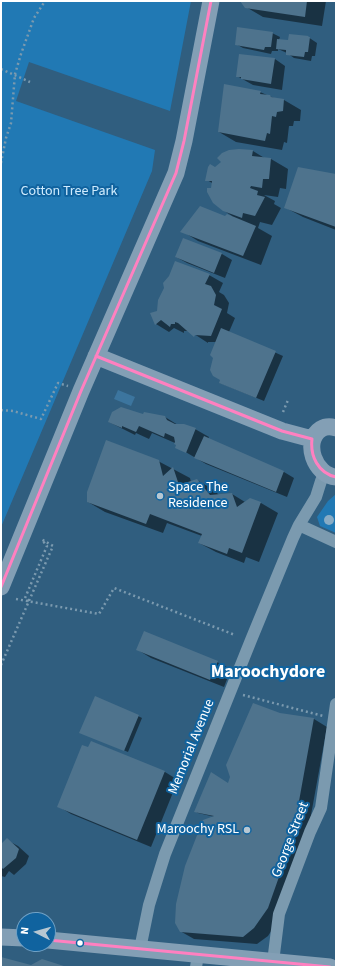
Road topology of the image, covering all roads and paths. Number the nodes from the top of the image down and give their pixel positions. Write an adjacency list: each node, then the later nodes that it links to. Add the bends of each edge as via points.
1 (40, 1): 3 (path)
2 (212, 1): 8 (street, via 176,173)
3 (44, 2): 5 (path, via 34,18)
4 (1, 69): 5 (path)
5 (15, 74): 6 (path); 7 (path, via 11,123)
6 (30, 82)
7 (1, 163)
8 (96, 356): 9 (street); 14 (street, via 282,431)
9 (81, 391): 11 (path, via 58,383 42,419); 18 (street)
10 (288, 400): 12 (path)
11 (1, 410)
12 (283, 412)
13 (336, 428): 14 (street, via 326,426 314,434)
14 (312, 439): 15 (street, via 311,449 317,464)
15 (331, 475): 16 (street, Memorial Avenue, via 321,481 316,497)
16 (299, 526): 17 (street); 24 (street, Memorial Avenue)
17 (336, 542)
18 (1, 587)
19 (16, 599): 20 (path)
20 (30, 601): 20 (path, via 25,598 47,546 41,538 53,546); 21 (path, via 99,614 114,588); 22 (path)
21 (236, 635)
22 (2, 657): 23 (path)
23 (1, 665)
24 (231, 692): 26 (path); 30 (street, Memorial Avenue, via 165,854 149,905)
25 (336, 704): 26 (street, George Street)
26 (334, 718): 32 (street, George Street, via 321,808 279,914)
27 (1, 937): 28 (street)
28 (16, 938)
29 (56, 941): 30 (street)
30 (140, 949): 31 (street)
31 (197, 961): 32 (street)
32 (273, 962): 33 (street)
33 (330, 967)

